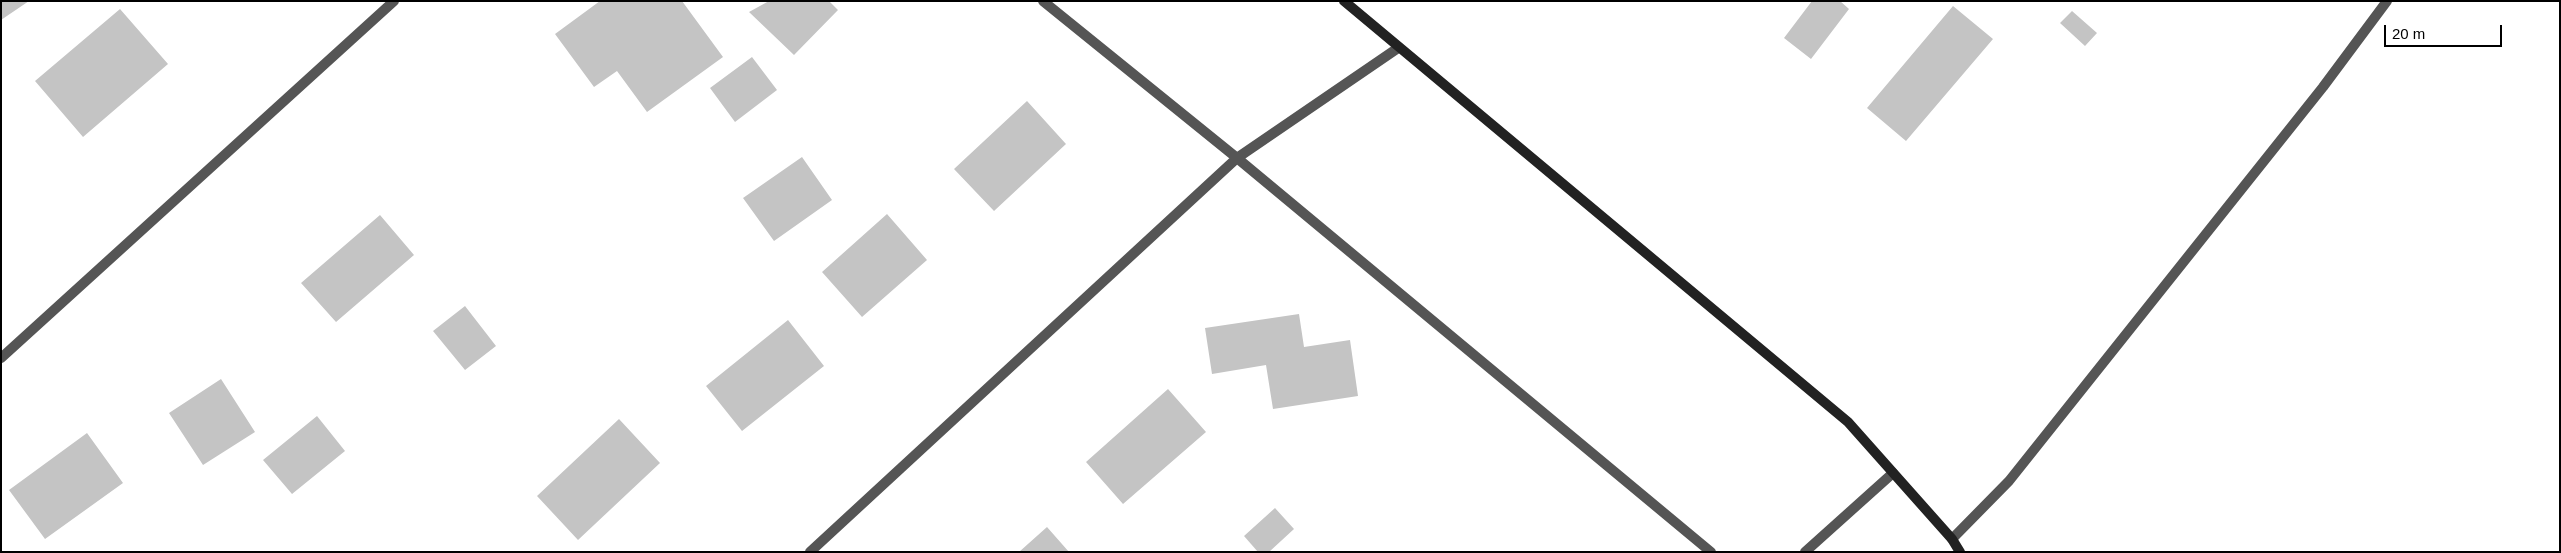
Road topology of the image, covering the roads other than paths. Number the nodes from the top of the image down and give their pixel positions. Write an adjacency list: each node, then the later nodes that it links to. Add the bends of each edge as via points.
1 (394, 1): 7 (street)
2 (1043, 1): 6 (street)
3 (1344, 1): 5 (main road)
4 (2387, 1): 9 (street, via 2323,87 2009,482)
5 (1398, 48): 6 (street); 8 (main road, via 1848,422)
6 (1237, 158): 10 (street); 11 (street)
7 (1, 358)
8 (1893, 473): 9 (main road); 12 (street)
9 (1952, 539): 13 (main road)
10 (810, 552)
11 (1711, 552)
12 (1804, 552)
13 (1960, 552)

